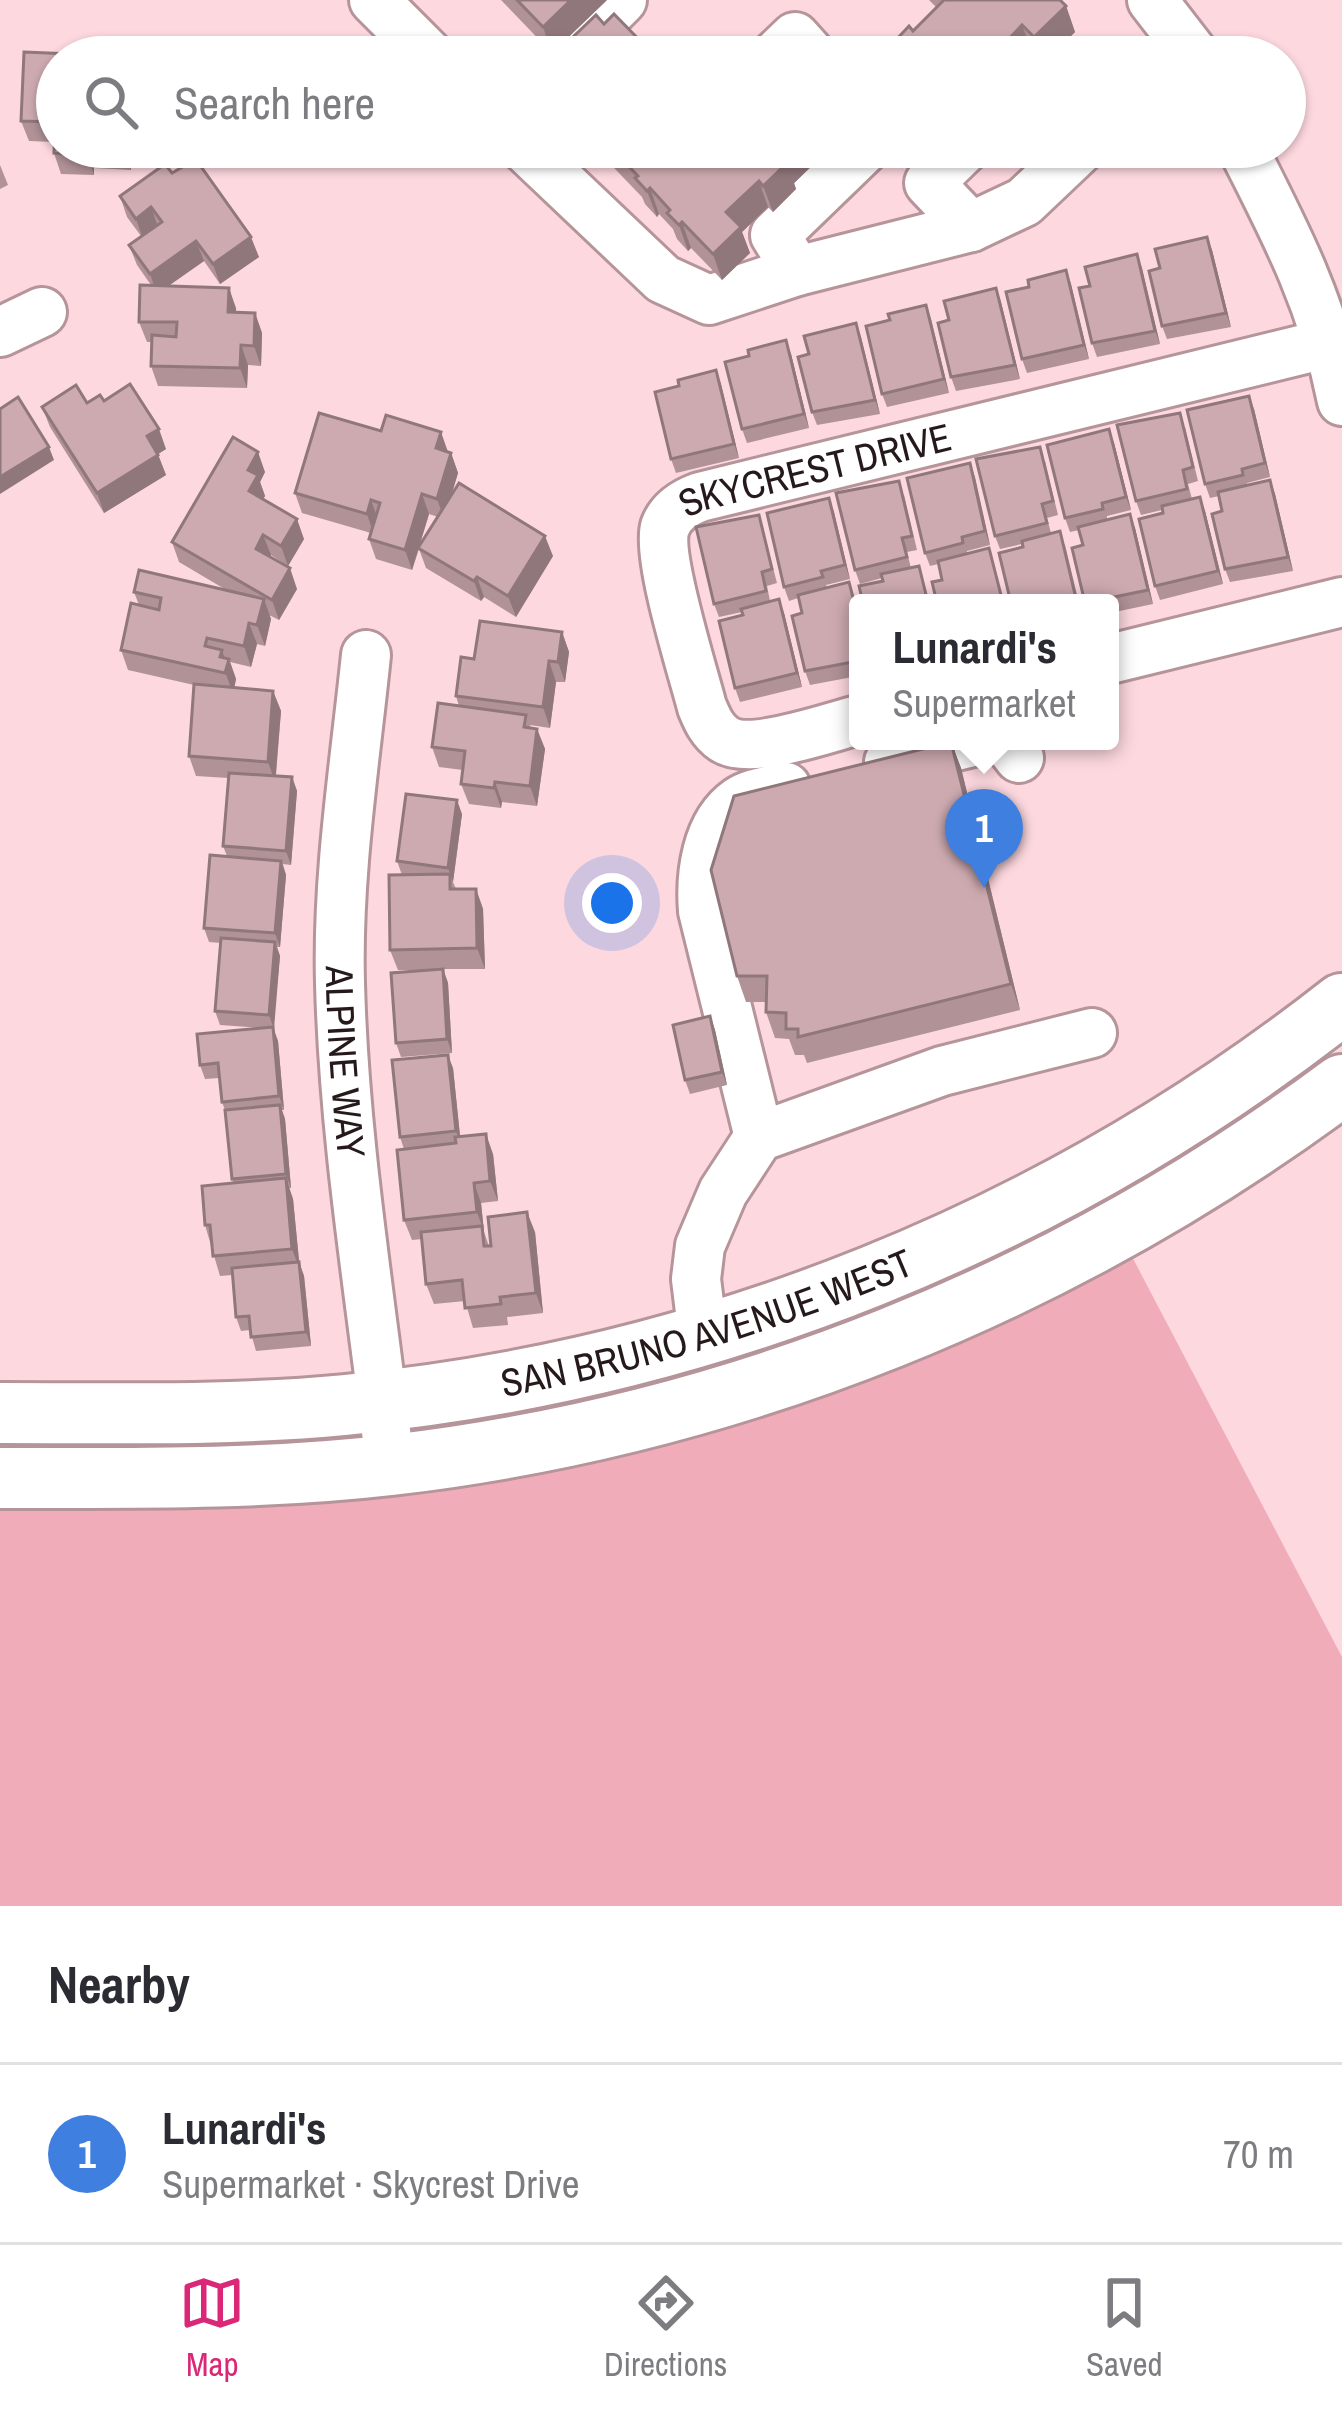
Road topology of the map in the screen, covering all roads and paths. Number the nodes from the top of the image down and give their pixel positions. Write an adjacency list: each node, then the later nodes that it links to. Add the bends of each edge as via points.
1 (374, 0): 4 (street)
2 (622, 0): 5 (street)
3 (1152, 0): 6 (street)
4 (410, 36)
5 (586, 36)
6 (1176, 36)
7 (546, 168): 16 (street, via 663,279 709,301)
8 (844, 168): 16 (street, via 775,235)
9 (916, 168): 13 (street)
10 (944, 168): 13 (street)
11 (1060, 168): 14 (street, via 1024,202)
12 (1256, 168): 15 (street)
13 (929, 183): 14 (street)
14 (970, 227): 16 (street)
15 (1324, 266): 17 (street)
16 (797, 272)
17 (1329, 343): 18 (street); 22 (street, SKYCREST DRIVE, via 700,497 675,511 665,557 713,729 746,745)
18 (1342, 401)
19 (1342, 602): 21 (street)
20 (366, 655): 29 (street, ALPINE WAY, via 340,980)
21 (1119, 657)
22 (849, 722)
23 (983, 750): 27 (street, via 830,776 738,802 721,821 705,862 704,910)
24 (1342, 1004): 28 (main road, SAN BRUNO AVENUE WEST, via 1196,1109 1025,1208 865,1280)
25 (1091, 1034): 27 (street, via 942,1071)
26 (1342, 1084): 31 (main road, SAN BRUNO AVENUE WEST, via 1118,1230 878,1344 659,1416)
27 (759, 1137): 28 (street, via 700,1246)
28 (703, 1336): 29 (main road, SAN BRUNO AVENUE WEST, via 568,1370)
29 (383, 1401): 30 (main road, SAN BRUNO AVENUE WEST, via 231,1413); 31 (street, ALPINE WAY)
30 (0, 1413)
31 (390, 1465): 32 (main road, SAN BRUNO AVENUE WEST)
32 (0, 1478)

